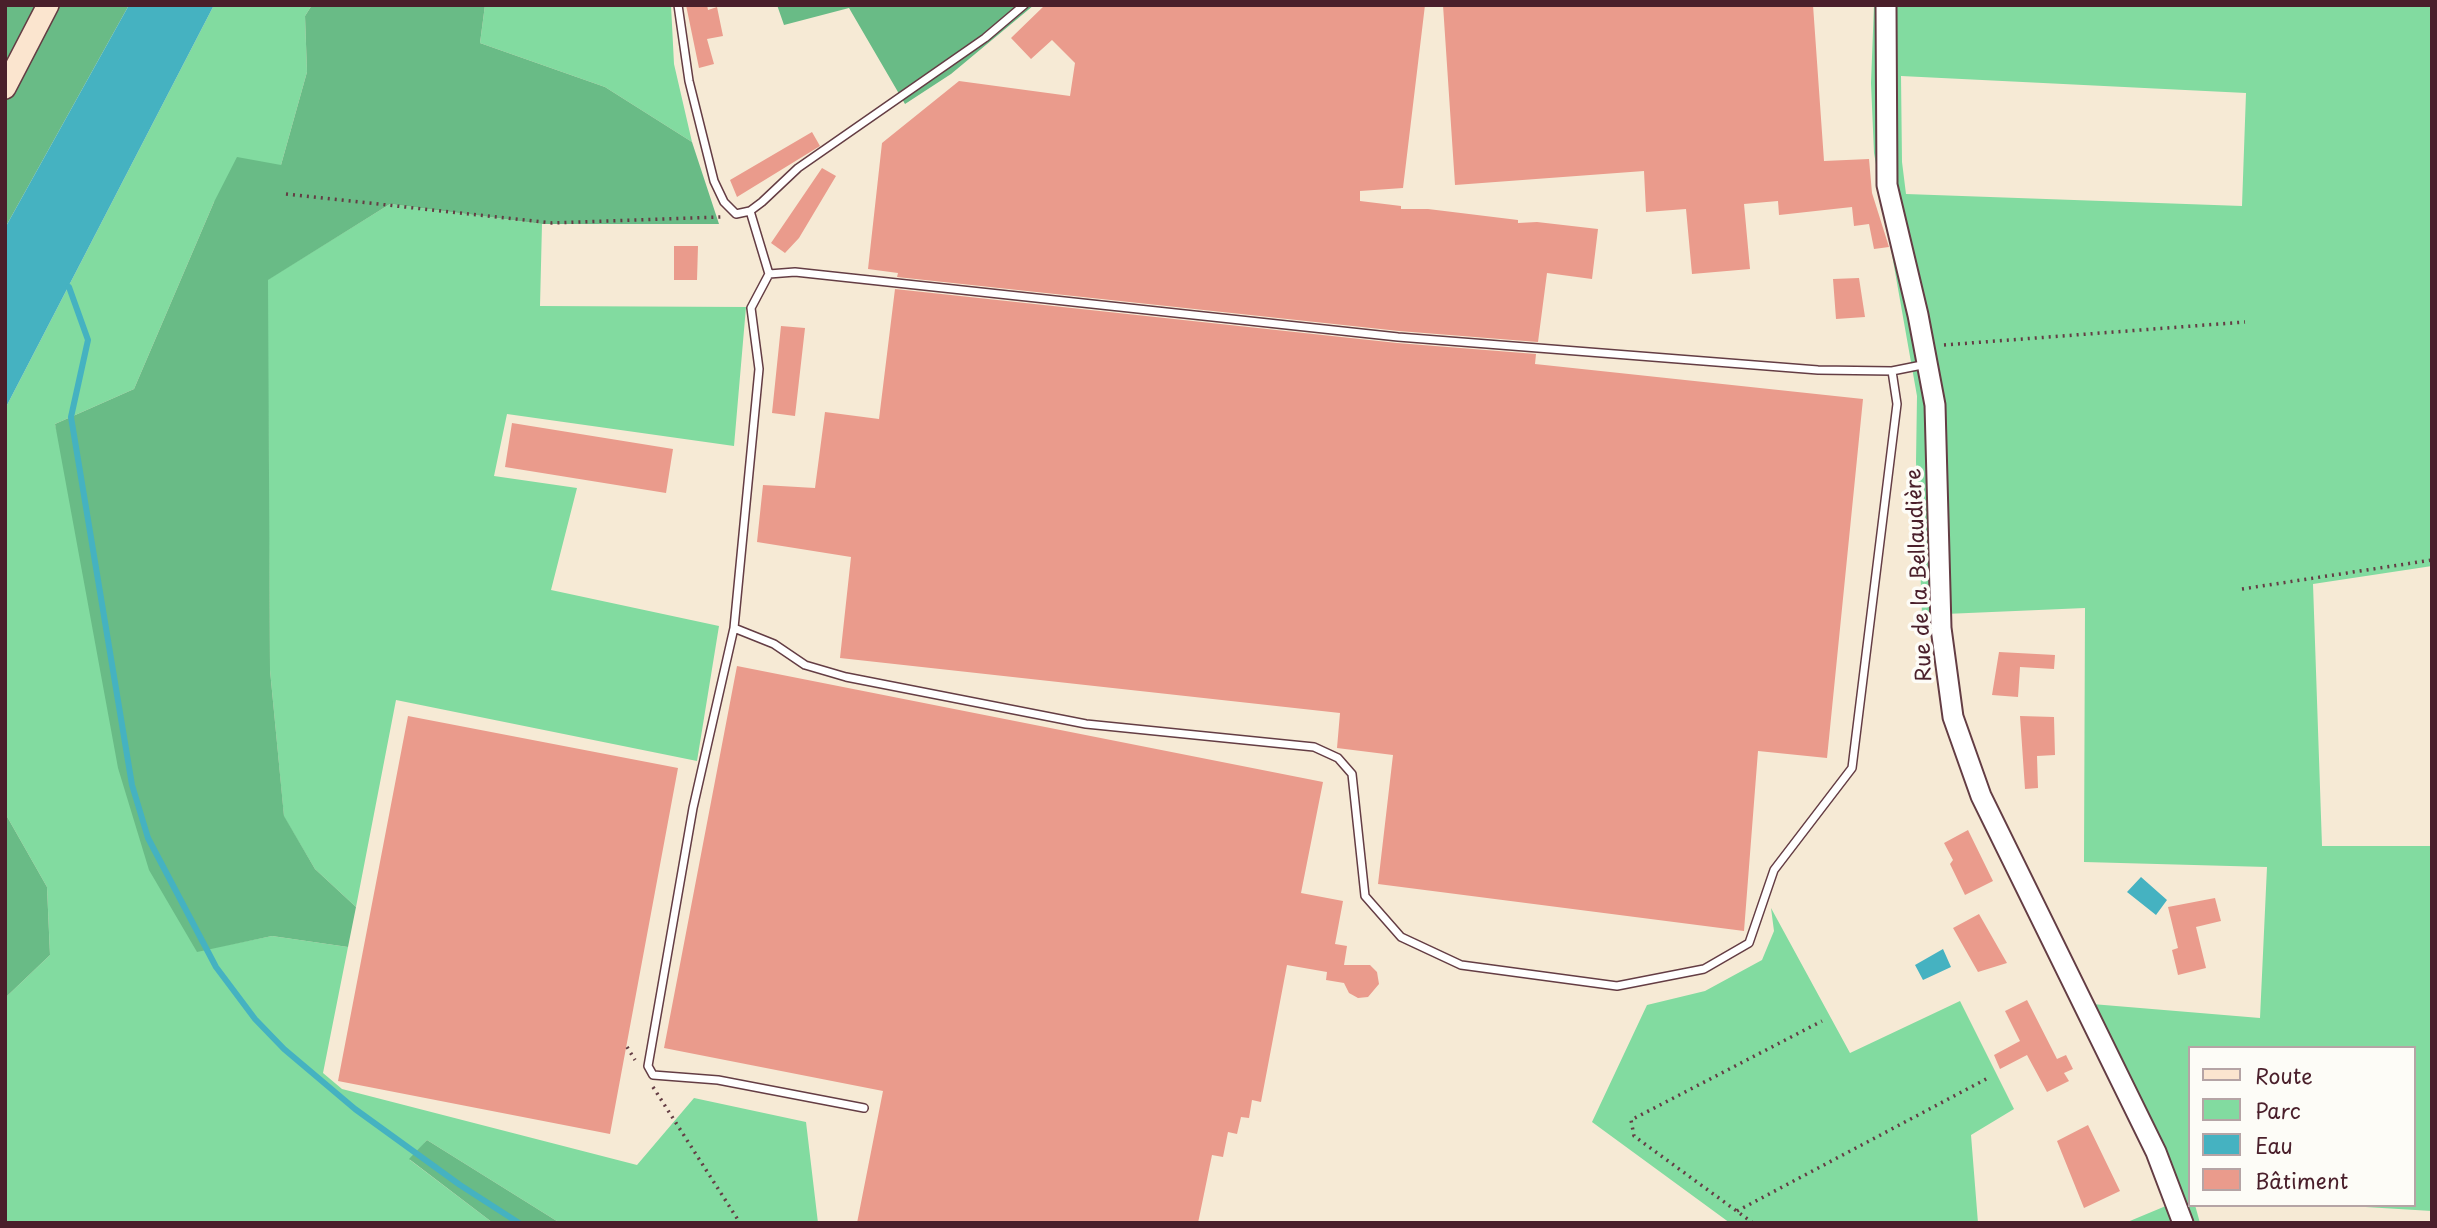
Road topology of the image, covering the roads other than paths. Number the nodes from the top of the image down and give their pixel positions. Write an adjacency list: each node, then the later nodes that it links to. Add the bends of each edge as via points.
1 (48, 5): 5 (main road)
2 (678, 5): 6 (lane, via 710,169 724,202 736,214)
3 (1024, 5): 6 (lane, via 985,38 798,168)
4 (1886, 5): 8 (street, Rue de la Bellaudière, via 1887,185)
5 (5, 88)
6 (750, 211): 7 (lane)
7 (769, 274): 9 (lane, via 795,272 1398,337 1818,370); 10 (lane, via 751,309 759,369)
8 (1926, 354): 9 (lane); 12 (street, Rue de la Bellaudière, via 1936,405 1941,628 1953,717 1982,796 2156,1152)
9 (1892, 371): 10 (lane, via 1896,404 1852,768 1774,870 1749,943 1704,969 1617,986 1461,965 1401,937 1365,896 1352,775 1338,758 1314,747 1086,724 846,677 805,665 774,644)
10 (734, 628): 11 (lane, via 693,808 648,1066 653,1075 718,1080)
11 (864, 1108)
12 (2183, 1223)

